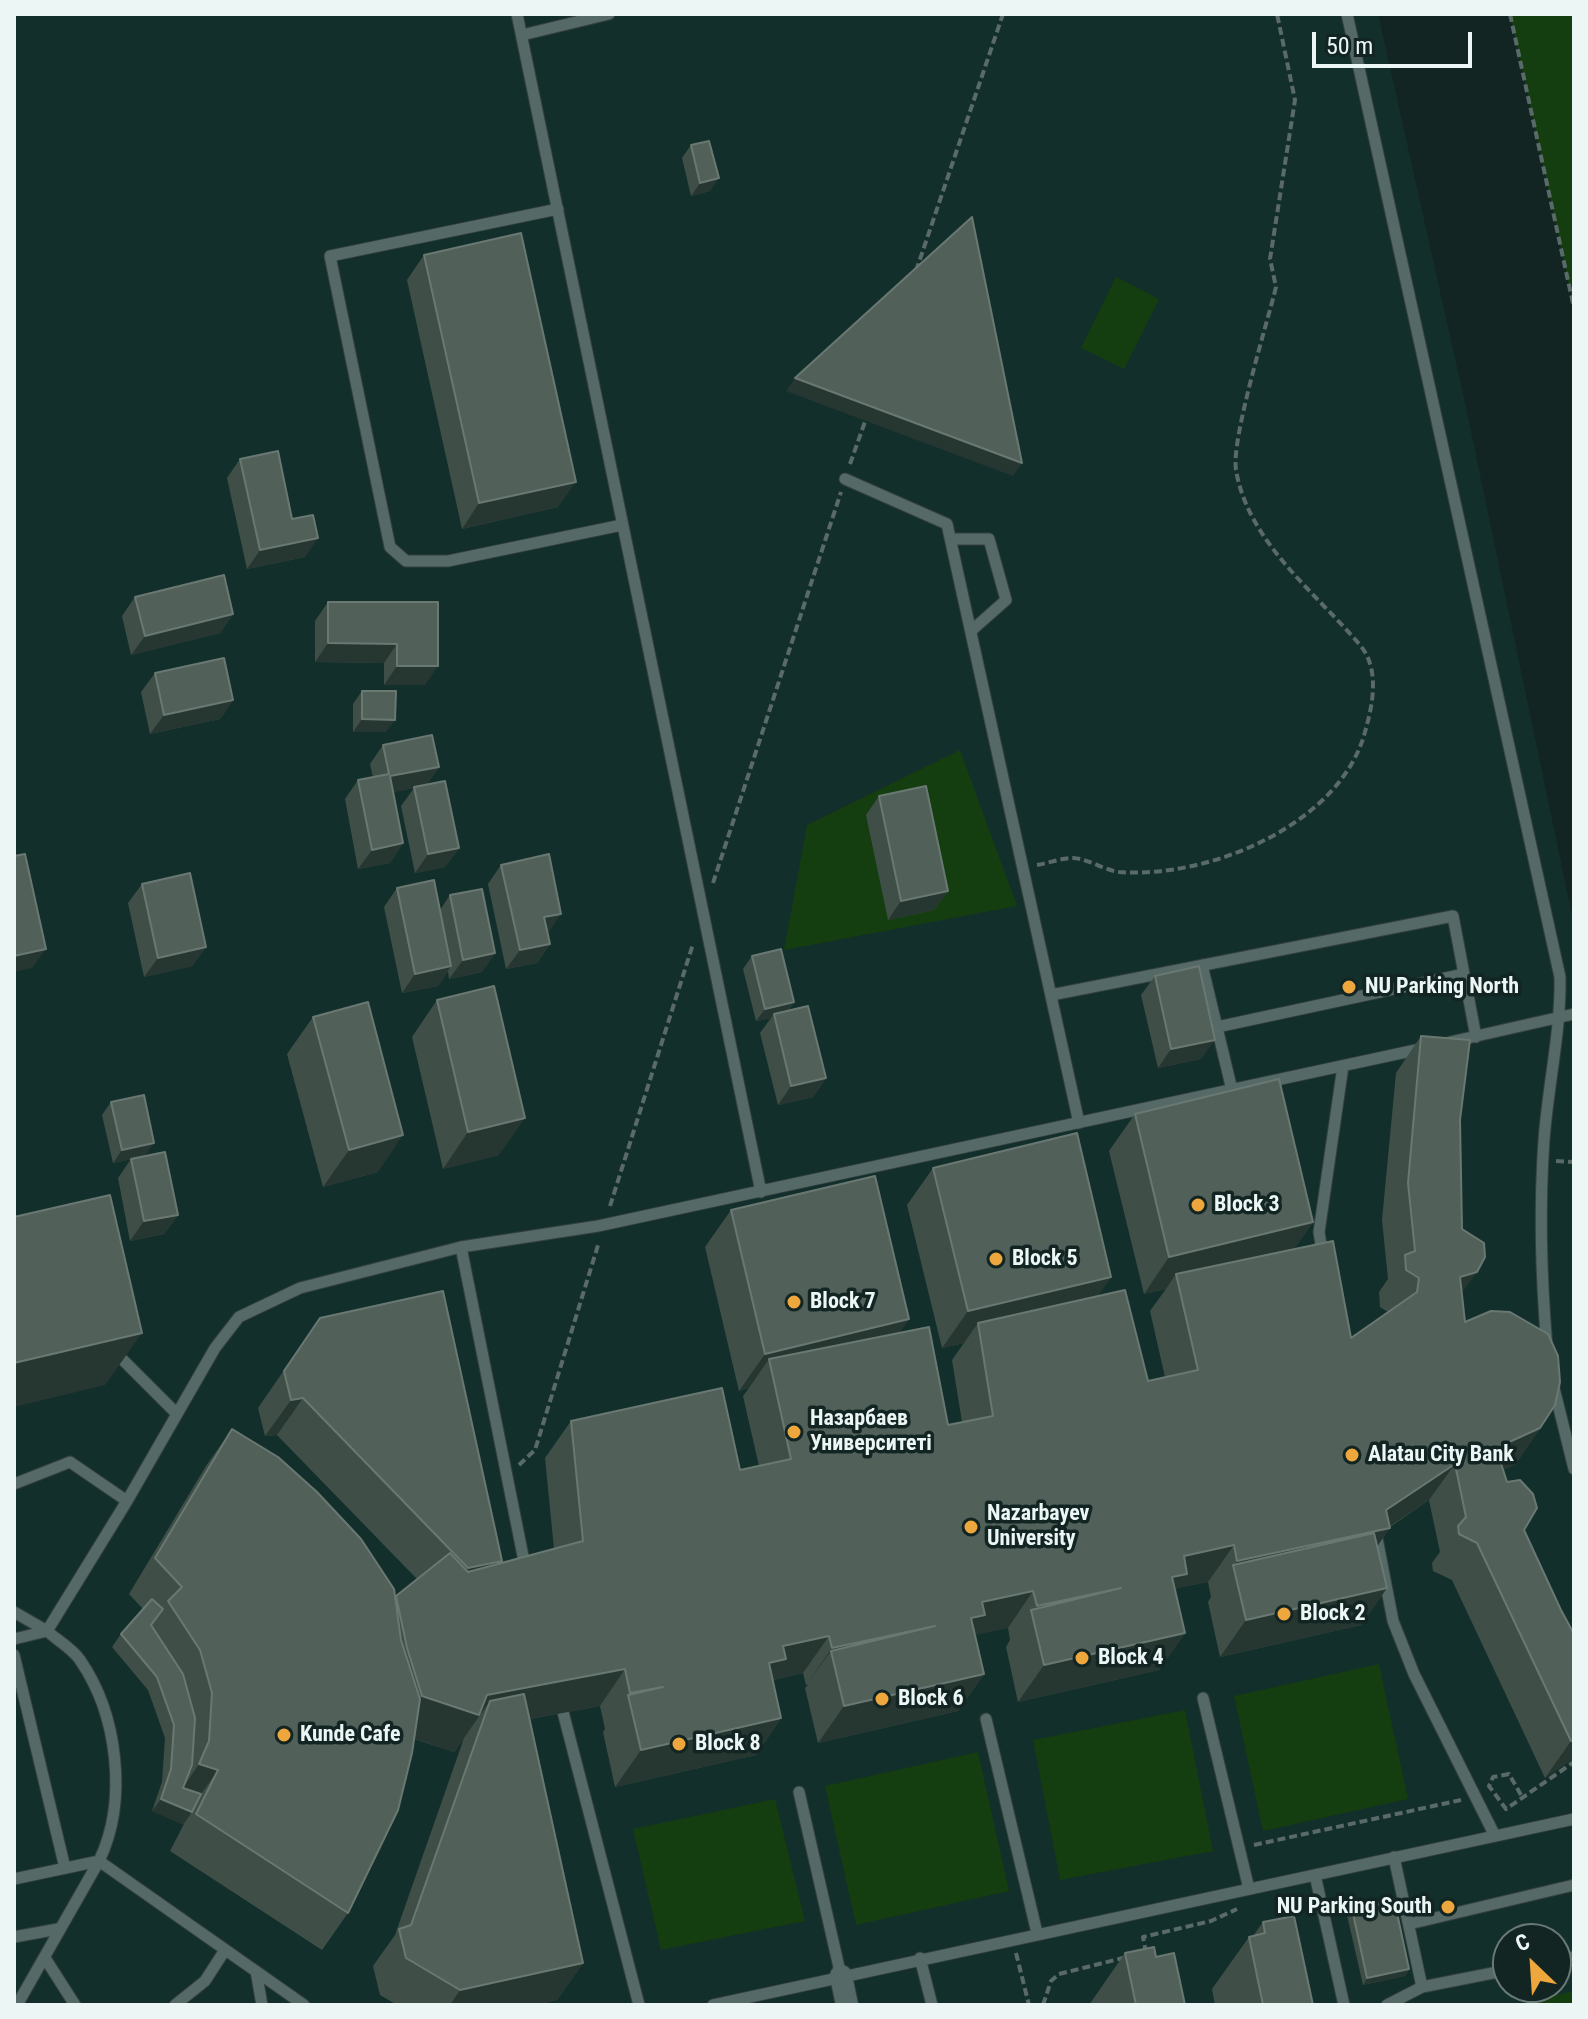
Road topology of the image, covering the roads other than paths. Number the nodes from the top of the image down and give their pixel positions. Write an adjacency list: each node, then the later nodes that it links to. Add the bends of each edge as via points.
1 (517, 14): 4 (lane)
2 (609, 14): 4 (lane)
3 (1347, 14): 14 (lane, via 1554,945)
4 (522, 35): 5 (lane)
5 (558, 209): 7 (lane); 7 (lane, via 330,256 339,302 390,547 406,561 448,561)
6 (845, 479): 8 (lane, via 947,524)
7 (622, 525): 20 (lane)
8 (951, 539): 9 (lane); 9 (lane, via 989,539 1006,600)
9 (971, 631): 12 (lane)
10 (1202, 965): 11 (lane, via 1453,916); 12 (lane); 15 (lane)
11 (1464, 974): 15 (lane); 16 (lane)
12 (1051, 995): 19 (lane)
13 (1574, 1014): 14 (lane)
14 (1561, 1017): 16 (lane); 24 (lane, via 1544,1137 1539,1252)
15 (1217, 1027): 18 (lane)
16 (1476, 1037): 17 (lane)
17 (1343, 1066): 18 (lane); 22 (lane, via 1319,1232)
18 (1232, 1090): 19 (lane)
19 (1079, 1123): 20 (lane)
20 (761, 1192): 21 (lane, via 604,1225)
21 (461, 1247): 26 (lane, via 300,1288 239,1317); 31 (lane)
22 (1325, 1263)
23 (107, 1332): 26 (lane, via 120,1357)
24 (1548, 1354)
25 (1549, 1368): 27 (lane)
26 (177, 1414): 29 (lane)
27 (1574, 1469)
28 (14, 1484): 29 (lane, via 70,1462)
29 (127, 1501): 33 (lane)
30 (1372, 1512): 41 (lane, via 1393,1621)
31 (529, 1586)
32 (14, 1612): 33 (lane)
33 (47, 1631): 34 (lane); 43 (lane, via 79,1658 107,1718 117,1783)
34 (14, 1639)
35 (14, 1655): 44 (lane)
36 (1203, 1698): 48 (lane)
37 (563, 1712): 65 (lane)
38 (986, 1719): 51 (lane)
39 (799, 1792): 58 (lane)
40 (1574, 1819): 41 (lane)
41 (1495, 1836): 42 (lane)
42 (1394, 1857): 45 (lane); 49 (lane)
43 (99, 1861): 44 (lane); 50 (lane); 53 (lane)
44 (65, 1868): 46 (lane)
45 (1315, 1875): 48 (lane); 69 (lane)
46 (14, 1879)
47 (1574, 1885): 49 (lane)
48 (1249, 1889): 51 (lane)
49 (1409, 1924): 59 (lane)
50 (58, 1929): 52 (lane); 54 (lane)
51 (1037, 1933): 55 (lane)
52 (14, 1937)
53 (225, 1950): 56 (lane); 62 (lane, via 205,1981)
54 (45, 1958): 60 (lane); 61 (lane)
55 (920, 1958): 58 (lane); 68 (lane)
56 (256, 1971): 63 (lane); 64 (lane)
57 (1492, 1973): 59 (lane)
58 (841, 1976): 66 (lane); 67 (street)
59 (1422, 1987): 70 (lane)
60 (17, 2005)
61 (75, 2005)
62 (175, 2005)
63 (262, 2005)
64 (304, 2005)
65 (639, 2005)
66 (713, 2005)
67 (847, 2005)
68 (932, 2005)
69 (1344, 2005)
70 (1387, 2005)

